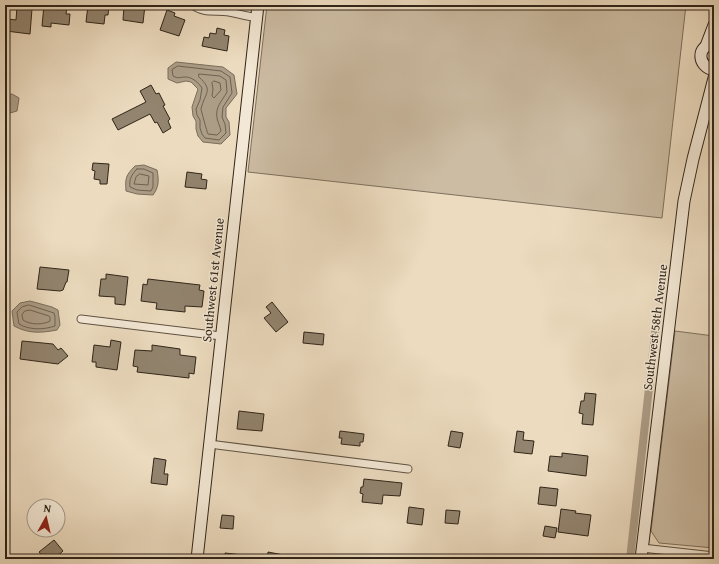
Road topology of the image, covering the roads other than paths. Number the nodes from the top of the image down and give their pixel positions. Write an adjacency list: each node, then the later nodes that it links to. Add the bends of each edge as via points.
1 (193, 5): 3 (street, via 207,12 217,11)
2 (258, 5): 3 (street, Southwest 61st Avenue)
3 (257, 18): 10 (street, Southwest 61st Avenue)
4 (714, 25): 5 (street)
5 (710, 45): 6 (street, Southwest 58th Avenue, via 701,53 702,62)
6 (709, 68): 8 (street, Southwest 58th Avenue, via 706,72)
7 (714, 78): 8 (street, Southwest 58th Avenue)
8 (708, 100): 13 (street, Southwest 58th Avenue, via 684,201)
9 (81, 319): 10 (street)
10 (221, 336): 11 (street, Southwest 61st Avenue)
11 (209, 444): 12 (street); 15 (street, Southwest 61st Avenue)
12 (408, 469)
13 (642, 548): 14 (street); 16 (street, Southwest 58th Avenue)
14 (714, 556)
15 (197, 559)
16 (641, 559)

